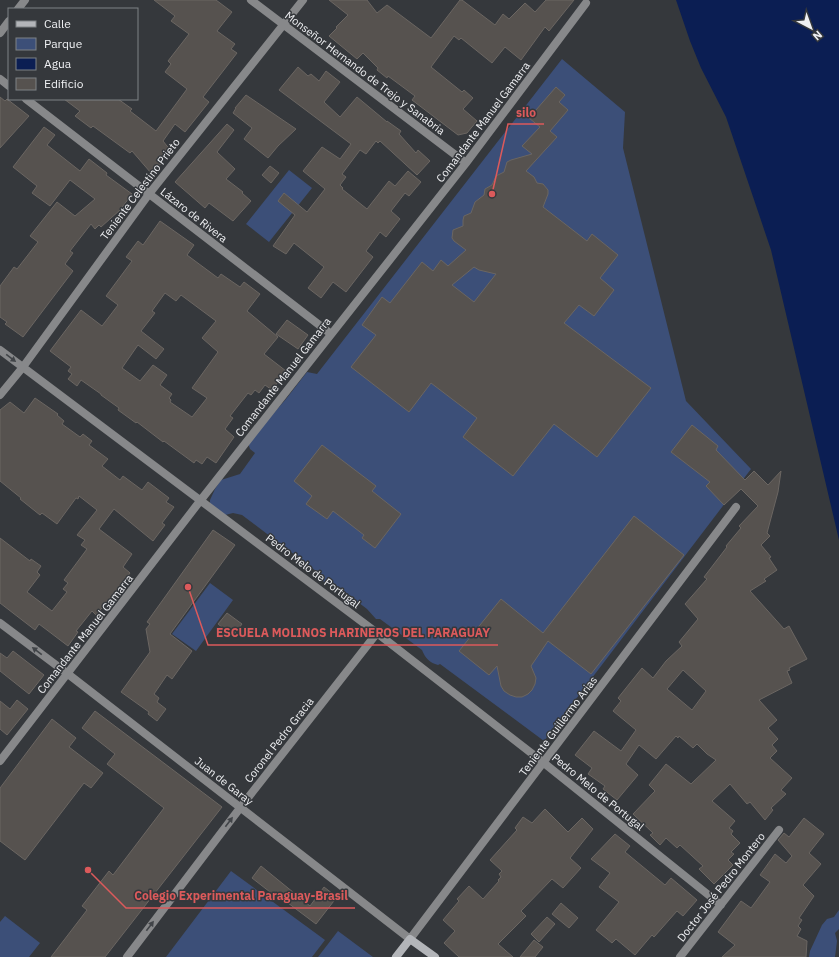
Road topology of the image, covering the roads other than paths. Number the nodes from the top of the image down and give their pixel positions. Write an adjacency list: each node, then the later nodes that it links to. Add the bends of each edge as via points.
1 (25, 0): 5 (street)
2 (252, 0): 7 (street, Monseñor Hernando de Trejo y Sanabria)
3 (303, 0): 7 (street, Teniente Celestino Prieto)
4 (585, 5): 12 (street, Comandante Manuel Gamarra)
5 (19, 8)
6 (8, 22): 8 (street)
7 (283, 24): 12 (street, Monseñor Hernando de Trejo y Sanabria); 13 (street, Teniente Celestino Prieto)
8 (0, 33)
9 (0, 79): 10 (street)
10 (8, 85)
11 (27, 100): 13 (street, Lázaro de Rivera)
12 (466, 163): 14 (street, Comandante Manuel Gamarra)
13 (149, 194): 14 (street, Lázaro de Rivera); 16 (street, Teniente Celestino Prieto)
14 (331, 334): 18 (street, Comandante Manuel Gamarra)
15 (0, 350): 16 (street, Pedro Melo de Portugal, one-way to 16)
16 (23, 367): 17 (street, Teniente Celestino Prieto); 18 (street, Pedro Melo de Portugal)
17 (0, 395)
18 (200, 501): 21 (street, Pedro Melo de Portugal); 22 (street, Comandante Manuel Gamarra)
19 (736, 508): 24 (street, Teniente Guillermo Arias)
20 (0, 623): 22 (street, Juan de Garay, one-way to 20)
21 (377, 633): 24 (street, Pedro Melo de Portugal); 25 (street, Coronel Pedro Gracia)
22 (68, 674): 23 (street, Comandante Manuel Gamarra); 25 (street, Juan de Garay)
23 (0, 761)
24 (544, 763): 27 (street, Pedro Melo de Portugal); 28 (street, Teniente Guillermo Arias)
25 (240, 808): 28 (street, Juan de Garay); 29 (street, Coronel Pedro Gracia, one-way to 25)
26 (779, 830): 27 (street, Doctor José Pedro Montero)
27 (721, 905): 32 (street, Doctor José Pedro Montero)
28 (410, 939): 30 (street, Teniente Guillermo Arias); 31 (street, Juan de Garay)
29 (127, 957)
30 (396, 957)
31 (435, 957)
32 (680, 957)

